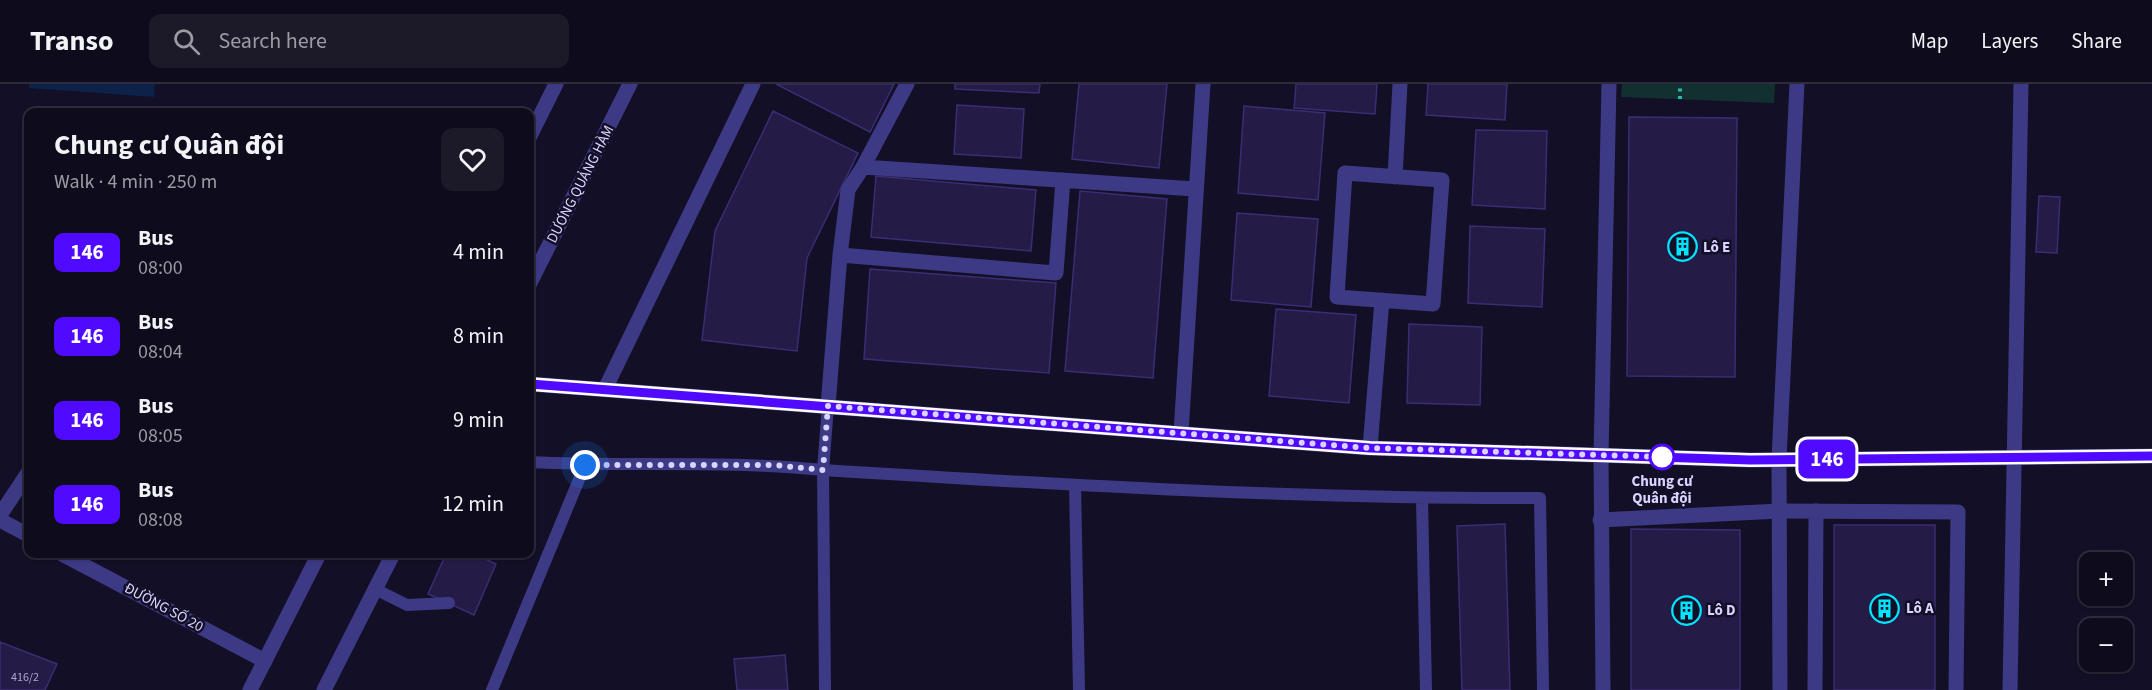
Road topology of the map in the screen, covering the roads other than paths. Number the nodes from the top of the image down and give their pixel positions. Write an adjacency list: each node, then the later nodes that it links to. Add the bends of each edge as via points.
1 (556, 84): 10 (street)
2 (630, 84): 16 (street, DƯƠNG QUẢNG HÀM)
3 (753, 84): 19 (street)
4 (907, 84): 11 (street)
5 (1203, 84): 14 (street)
6 (1400, 84): 12 (street)
7 (1609, 84): 23 (street)
8 (1797, 84): 26 (street)
9 (2021, 84): 25 (street)
10 (534, 128)
11 (863, 167): 13 (street); 15 (street, via 848,190)
12 (1395, 177): 17 (street, via 1345,173 1337,297); 17 (street, via 1442,180 1433,303)
13 (1063, 180): 14 (street); 15 (street, via 1056,273)
14 (1195, 189): 21 (street)
15 (840, 255): 20 (street)
16 (534, 275)
17 (1382, 300): 22 (street)
18 (534, 384): 19 (street)
19 (605, 389): 20 (street)
20 (828, 406): 21 (street); 29 (lane)
21 (1181, 433): 22 (street)
22 (1370, 448): 23 (street)
23 (1601, 455): 26 (street); 37 (street)
24 (2152, 456): 25 (street)
25 (2014, 457): 26 (street); 56 (street)
26 (1779, 459): 33 (street)
27 (534, 462): 28 (lane)
28 (585, 465): 29 (lane, via 774,465); 47 (lane)
29 (823, 470): 31 (lane); 48 (lane)
30 (24, 479): 35 (street)
31 (1075, 485): 32 (lane); 49 (lane)
32 (1422, 499): 50 (lane); 51 (lane, via 1540,498)
33 (1780, 511): 34 (street); 37 (street); 53 (street)
34 (1816, 511): 54 (street); 55 (street, via 1958,512)
35 (0, 515)
36 (0, 520): 38 (street)
37 (1600, 520): 52 (street)
38 (24, 533)
39 (80, 558): 44 (street, ĐƯỜNG SỐ 20)
40 (317, 558): 44 (street)
41 (391, 558): 42 (street)
42 (375, 589): 43 (lane, via 407,605); 46 (street)
43 (449, 603)
44 (265, 661): 45 (street)
45 (250, 690)
46 (324, 690)
47 (492, 690)
48 (825, 690)
49 (1079, 690)
50 (1426, 690)
51 (1543, 690)
52 (1602, 690)
53 (1780, 690)
54 (1815, 690)
55 (1956, 690)
56 (2010, 690)

